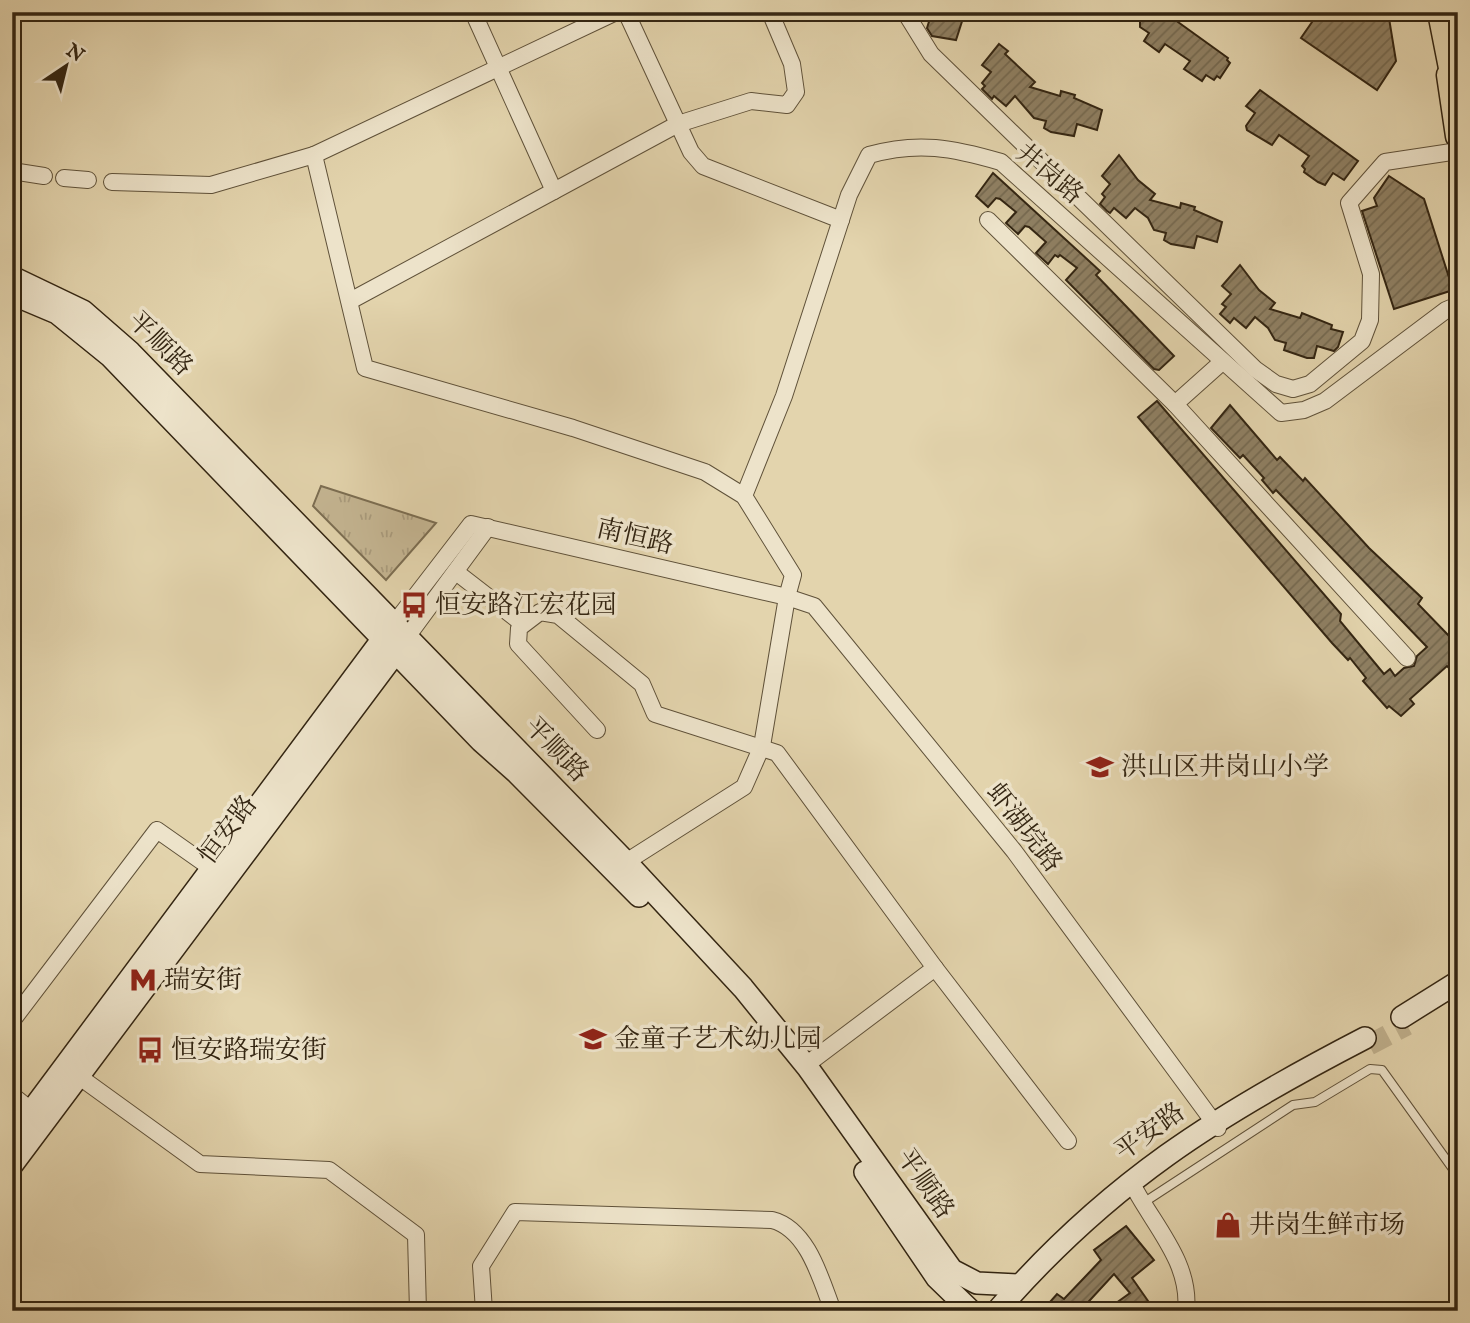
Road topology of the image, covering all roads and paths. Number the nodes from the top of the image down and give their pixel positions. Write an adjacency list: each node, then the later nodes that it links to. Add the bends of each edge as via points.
1 (473, 12): 7 (street)
2 (616, 12): 7 (street)
3 (626, 12): 9 (street)
4 (770, 12): 9 (street, via 792,64 796,92 792,100 787,105 751,101)
5 (905, 12): 11 (street, via 931,54 1255,369 1283,388 1310,384 1362,341 1370,320 1371,274 1349,203 1353,197 1385,162)
6 (1441, 12): 8 (highway); 10 (main road)
7 (498, 67): 12 (street); 18 (street)
8 (1458, 93)
9 (678, 124): 18 (street); 19 (street, via 703,166)
10 (1458, 136)
11 (1458, 151)
12 (314, 155): 17 (street, via 211,185); 23 (street)
13 (12, 171): 14 (street)
14 (44, 176)
15 (64, 178): 16 (street)
16 (88, 180)
17 (111, 182)
18 (554, 191): 23 (street)
19 (841, 220): 25 (street, 井岗路, via 869,155 914,145 1001,162); 27 (street, 井岗路, via 784,396)
20 (988, 220): 26 (street)
21 (12, 277): 32 (main road, 平顺路, via 72,305 116,338)
22 (12, 295): 32 (main road, 平顺路, via 65,319 110,356)
23 (349, 300): 27 (street, via 365,368 693,468)
24 (1458, 305): 25 (street, 井岗路, via 1325,401 1304,410 1281,413)
25 (1222, 362): 26 (street)
26 (1175, 404): 33 (street)
27 (744, 496): 30 (street, via 793,575)
28 (480, 526): 29 (street, 恒安路); 30 (street, 南恒路); 32 (street, 恒安路)
29 (456, 572): 31 (street); 32 (street, 恒安路)
30 (787, 597): 35 (street); 47 (street, 虾湖垸路, via 814,606 1014,852)
31 (523, 624): 34 (street, via 518,644); 35 (street, via 540,612 558,615 642,684 655,714)
32 (396, 637): 36 (main road, 平顺路); 37 (main road, 恒安路); 44 (main road, 恒安路); 53 (main road, 平顺路, via 481,741 736,999 808,1088)
33 (1407, 658)
34 (597, 730)
35 (762, 746): 36 (street, via 744,787); 38 (street, via 777,753)
36 (626, 862): 43 (main road, 平顺路, via 743,988)
37 (211, 869): 41 (street, via 157,830); 44 (main road, 恒安路)
38 (935, 968): 43 (street); 49 (street)
39 (1458, 982): 40 (main road, via 1405,1021)
40 (1458, 993)
41 (12, 1021)
42 (1367, 1042): 47 (main road, 平安路)
43 (806, 1065): 54 (main road, 平顺路, via 953,1270 977,1283)
44 (72, 1071): 46 (main road, 恒安路); 50 (main road, 恒安路); 55 (street, via 200,1164 329,1170 416,1235)
45 (12, 1095): 46 (street)
46 (32, 1111): 48 (main road, 恒安路)
47 (1216, 1124): 52 (main road, 平安路); 54 (main road, 平安路, via 1101,1204)
48 (12, 1137)
49 (1068, 1141)
50 (12, 1165)
51 (1458, 1176): 52 (lane, via 1382,1070 1370,1069 1315,1102 1293,1105)
52 (1139, 1197): 61 (main road, 平安路, via 1059,1261); 62 (street, via 1181,1267 1188,1291)
53 (937, 1278): 58 (main road); 59 (main road, 平顺路)
54 (1019, 1285): 60 (main road, 平安路)
55 (418, 1311)
56 (484, 1311): 57 (street, via 481,1266 515,1212 785,1223 811,1255)
57 (833, 1311)
58 (951, 1311)
59 (971, 1311)
60 (997, 1311)
61 (1013, 1311)
62 (1186, 1311)

